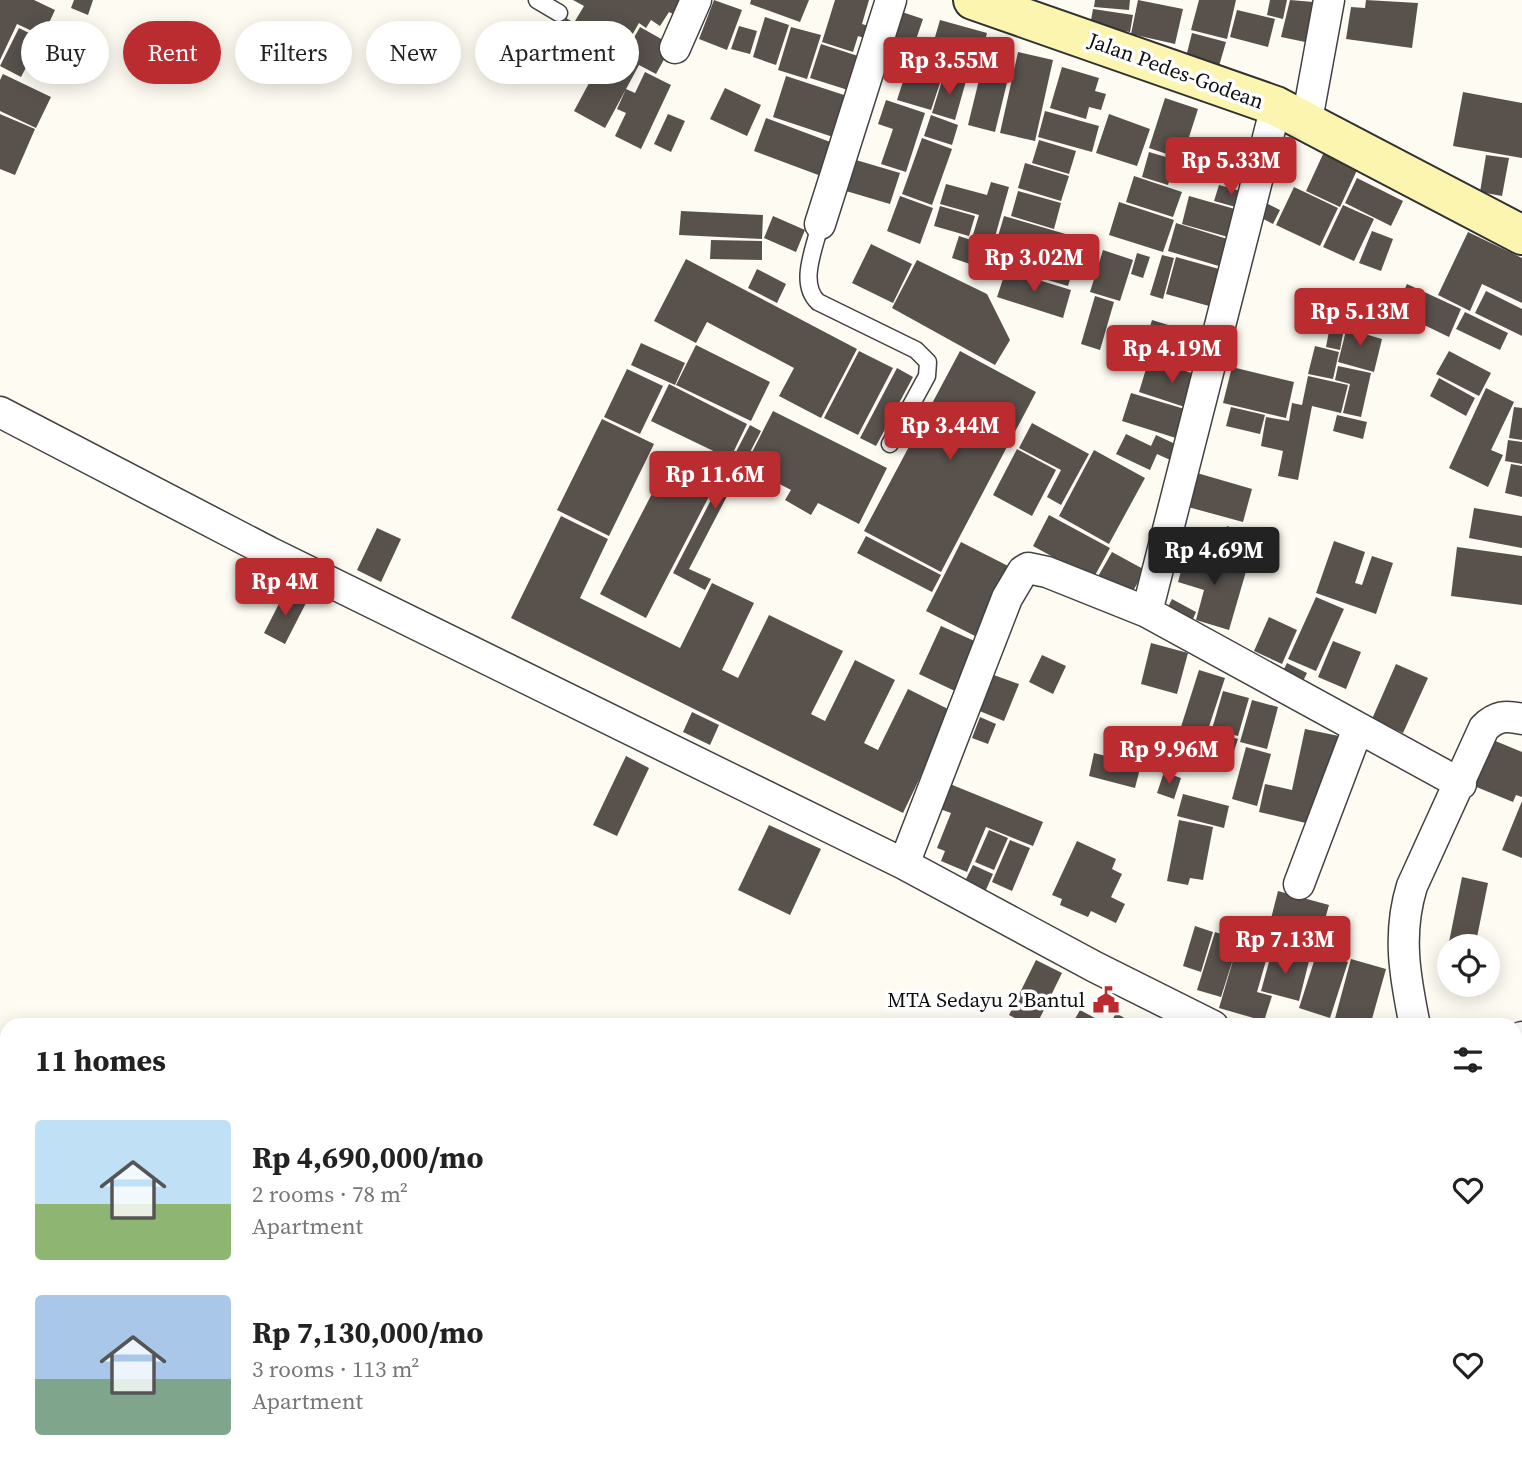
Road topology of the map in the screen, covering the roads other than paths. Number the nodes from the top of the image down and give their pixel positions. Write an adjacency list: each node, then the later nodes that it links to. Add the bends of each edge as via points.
1 (537, 0): 6 (lane)
2 (696, 0): 7 (street)
3 (891, 0): 9 (street)
4 (973, 0): 8 (street, Jalan Pedes-Godean)
5 (1329, 0): 8 (street)
6 (559, 13)
7 (676, 48)
8 (1291, 113): 10 (street, Jalan Pedes-Godean); 13 (street, via 1181,472)
9 (823, 212): 12 (lane, via 807,282 810,294 916,350 928,362 927,376)
10 (1522, 235)
11 (0, 412): 17 (street, via 269,552)
12 (890, 444)
13 (1147, 612): 15 (street); 17 (street, via 1034,567 1023,571 1007,598)
14 (1522, 719): 16 (street, via 1507,716 1484,728)
15 (1359, 727): 16 (street); 18 (street)
16 (1461, 784): 20 (street, via 1405,910 1402,948)
17 (904, 864): 19 (street)
18 (1299, 884)
19 (1197, 1018)
20 (1414, 1018)

